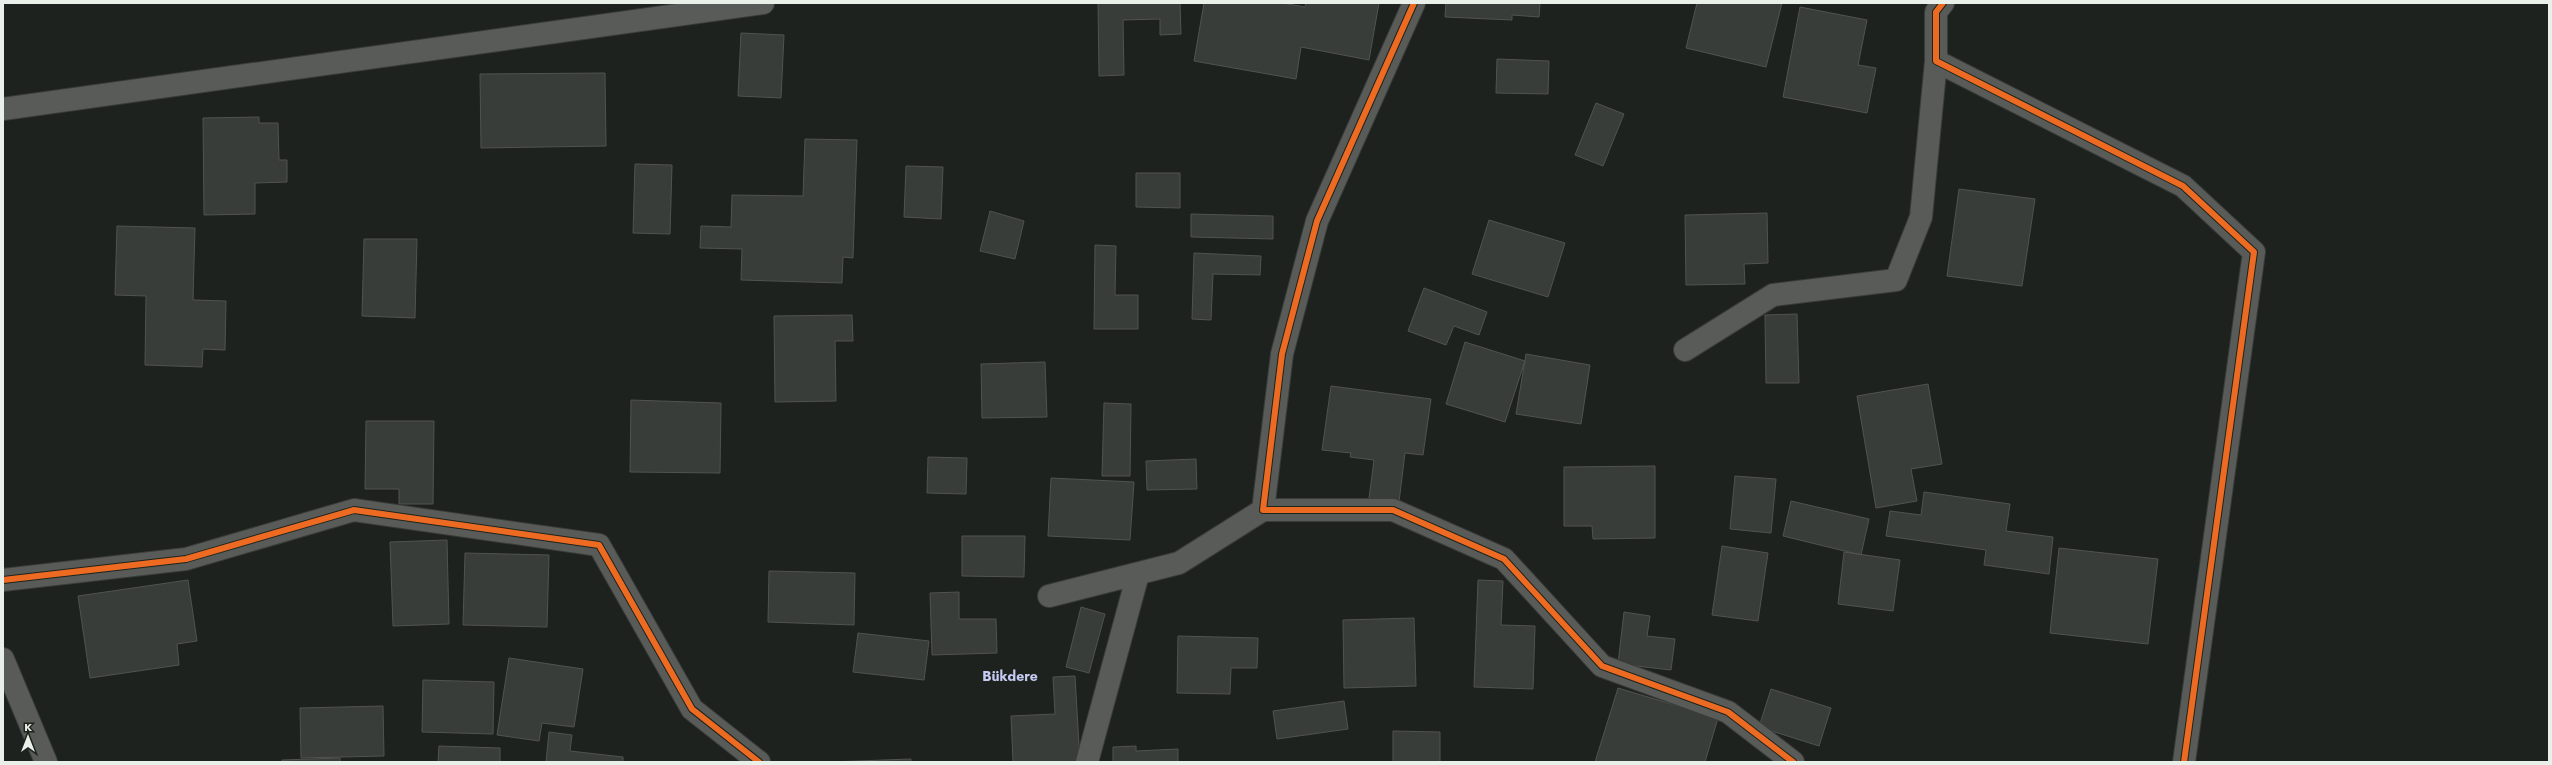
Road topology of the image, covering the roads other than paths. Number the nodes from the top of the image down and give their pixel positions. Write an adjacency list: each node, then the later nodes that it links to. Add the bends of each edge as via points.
1 (763, 3): 5 (street)
2 (1414, 3): 7 (street, via 1317,221 1282,354)
3 (1943, 3): 4 (street, via 1936,12)
4 (1936, 61): 6 (street, via 1921,217 1896,280 1773,295); 16 (street, via 2183,186 2254,252)
5 (3, 110)
6 (1685, 350)
7 (1263, 510): 8 (street, via 1179,563); 15 (street, via 1393,510 1504,559 1602,666 1728,712)
8 (1138, 574): 10 (street); 14 (street)
9 (3, 580): 13 (street, via 186,559 354,510 599,545 692,709)
10 (1049, 596)
11 (3, 659): 12 (street)
12 (46, 762)
13 (759, 762)
14 (1087, 762)
15 (1793, 762)
16 (2184, 762)

